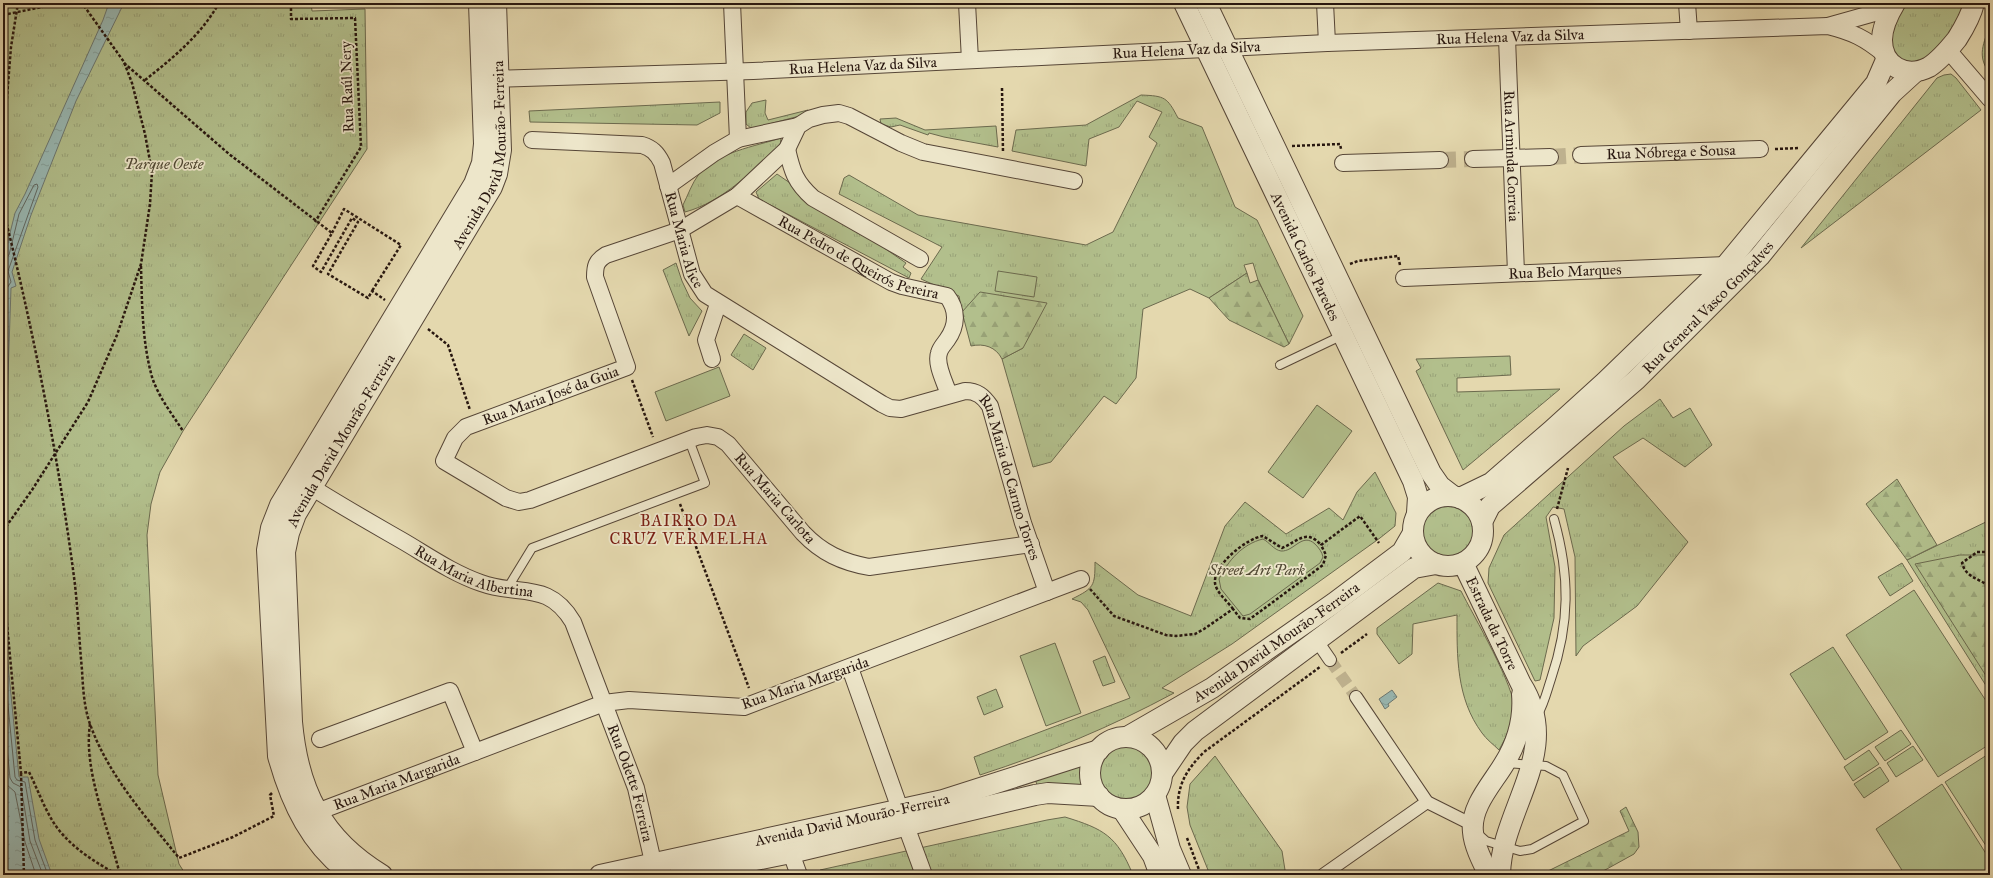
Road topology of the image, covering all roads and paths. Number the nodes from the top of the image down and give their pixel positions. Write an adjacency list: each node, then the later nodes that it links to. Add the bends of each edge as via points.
1 (18, 3): 15 (path)
2 (82, 3): 15 (path); 26 (path)
3 (219, 3): 30 (path, via 213,14 174,57)
4 (291, 3): 52 (path, Rua Raúl Nery, via 291,19 355,18 361,147)
5 (479, 3): 29 (street, Avenida David Mourão-Ferreira)
6 (496, 3): 29 (street, Avenida David Mourão-Ferreira)
7 (732, 3): 27 (street)
8 (967, 3): 25 (street)
9 (1184, 3): 22 (street, Avenida Carlos Paredes)
10 (1206, 3): 21 (street, Avenida Carlos Paredes)
11 (1325, 3): 20 (street)
12 (1687, 3): 18 (street)
13 (1974, 3): 23 (street, Rua General Vasco Gonçalves, via 1965,27)
14 (1893, 6): 17 (street); 24 (street, via 1882,32)
15 (16, 12): 16 (path); 50 (path, via 5,122)
16 (3, 15)
17 (1828, 26): 18 (street, Rua Helena Vaz da Silva); 24 (street, Rua Helena Vaz da Silva, via 1867,40)
18 (1689, 31): 19 (street, Rua Helena Vaz da Silva)
19 (1507, 38): 20 (street, Rua Helena Vaz da Silva); 42 (street, Rua Arminda Correia)
20 (1327, 43): 21 (street, Rua Helena Vaz da Silva)
21 (1228, 48): 22 (street, Rua Helena Vaz da Silva); 36 (street, Avenida Carlos Paredes)
22 (1206, 49): 25 (street, Rua Helena Vaz da Silva); 64 (street, Avenida Carlos Paredes)
23 (1948, 50): 28 (street, Rua General Vasco Gonçalves, via 1928,67); 32 (street)
24 (1885, 57): 28 (street, via 1892,67 1903,72); 37 (street, Rua General Vasco Gonçalves, via 1876,83)
25 (970, 60): 27 (street, Rua Helena Vaz da Silva)
26 (124, 62): 30 (path); 57 (path, via 146,134 152,172)
27 (735, 71): 29 (street, Rua Helena Vaz da Silva); 34 (street)
28 (1915, 72): 81 (street, Rua General Vasco Gonçalves, via 1892,93 1757,258 1636,380 1490,506)
29 (490, 79): 63 (street, Avenida David Mourão-Ferreira, via 482,163 474,184)
30 (145, 80): 52 (path, via 229,154)
31 (1002, 88): 46 (path)
32 (1990, 99)
33 (798, 126): 34 (street); 38 (street); 46 (street, via 809,119 840,113 923,152)
34 (738, 139): 48 (street, via 714,152)
35 (532, 140): 48 (street, Rua Maria Alice, via 642,145 651,148 662,163)
36 (1276, 147): 45 (path, via 1340,144); 77 (street, Avenida Carlos Paredes, via 1431,473 1440,486)
37 (1821, 147): 39 (path); 58 (street, Rua General Vasco Gonçalves)
38 (787, 149): 49 (street); 55 (street, Rua Pedro de Queirós Pereira, via 792,172 801,187 812,198)
39 (1760, 149): 40 (street, Rua Nóbrega e Sousa)
40 (1581, 155)
41 (1550, 156): 42 (street)
42 (1512, 158): 43 (street); 59 (street, Rua Arminda Correia)
43 (1473, 159)
44 (1440, 160): 45 (street)
45 (1343, 164)
46 (1003, 167): 47 (street)
47 (1074, 181)
48 (668, 186): 53 (street, Rua Maria Alice)
49 (737, 196): 53 (street, Rua Maria José da Guia); 68 (street, Rua Pedro de Queirós Pereira, via 891,282 947,296 952,302 956,322 953,332 939,353 938,361)
50 (3, 199)
51 (3, 209): 73 (path, via 27,308)
52 (316, 222): 54 (path)
53 (680, 230): 62 (street, Rua Maria Alice, via 697,285); 67 (street, Rua Maria José da Guia, via 606,255 595,266 595,278)
54 (332, 233): 61 (path, via 344,210 401,244); 61 (path, via 313,266 321,272 352,218 358,222 328,274 368,298)
55 (920, 259)
56 (1358, 261): 60 (path, via 1398,256)
57 (141, 264): 70 (path, via 143,322 152,378); 73 (path, via 117,335 88,402)
58 (1726, 265): 59 (street, Rua Belo Marques); 77 (street, Rua General Vasco Gonçalves, via 1605,382 1491,483)
59 (1516, 273): 60 (street, Rua Belo Marques)
60 (1404, 278)
61 (372, 291): 63 (path)
62 (718, 304): 65 (street, via 706,340); 68 (street, Rua Maria Alice, via 890,408 901,409)
63 (407, 314): 69 (path, via 448,345); 75 (street, Avenida David Mourão-Ferreira)
64 (1343, 336): 66 (lane); 79 (street, Avenida Carlos Paredes, via 1413,481 1418,497)
65 (712, 359)
66 (1280, 365)
67 (627, 367): 69 (street, Rua Maria José da Guia); 72 (path)
68 (949, 395): 85 (street, Rua Maria do Carmo Torres, via 973,391 983,396 990,406)
69 (474, 424): 78 (street, Rua Maria José da Guia, via 466,427 455,438 444,461 506,498 519,502)
70 (183, 431)
71 (689, 440): 72 (street, Rua Maria Carlota); 76 (lane, via 705,483); 85 (street, Rua Maria Carlota, via 707,435 718,437 728,444 816,547 850,564 869,567)
72 (658, 451): 78 (street, Rua Maria Carlota)
73 (54, 455): 82 (path); 106 (path, via 75,578 84,696)
74 (1568, 468): 80 (path)
75 (305, 483): 93 (street, Rua Maria Albertina, via 459,574 482,584); 115 (street, Avenida David Mourão-Ferreira, via 278,510 267,550 276,732 278,756); 120 (street, Avenida David Mourão-Ferreira, via 288,533 285,552 294,743 300,773)
76 (676, 494): 93 (lane, via 532,548); 104 (path)
77 (1456, 497): 79 (street, via 1432,499); 81 (street, via 1476,510)
78 (530, 500)
79 (1418, 513): 83 (street)
80 (1554, 519): 105 (lane, via 1564,556 1567,589 1564,632 1559,655)
81 (1482, 522): 88 (street, via 1483,536 1478,549)
82 (3, 532)
83 (1413, 533): 89 (street, via 1420,552); 107 (street, Avenida David Mourão-Ferreira, via 1402,552 1334,603 1212,688)
84 (1379, 543): 86 (path, via 1360,516)
85 (1031, 544): 94 (street, Rua Maria do Carmo Torres)
86 (1320, 545): 95 (path, via 1326,555 1323,565 1250,619 1240,618); 95 (path, via 1304,536 1282,548 1263,536 1243,546 1225,561 1215,581)
87 (1990, 552): 92 (path, via 1977,552 1962,562 1964,570 1970,576)
88 (1463, 563): 89 (street, via 1450,566); 101 (street, Estrada da Torre)
89 (1436, 564): 97 (street, Avenida David Mourão-Ferreira, via 1414,568)
90 (1081, 580): 94 (street, Rua Maria Margarida); 95 (path, via 1114,616 1166,635 1195,634)
91 (3, 582): 113 (path)
92 (1990, 587)
93 (506, 589): 103 (street, Rua Maria Albertina, via 539,593 565,608 573,622)
94 (1047, 592): 100 (street, Rua Maria Margarida)
95 (1233, 609)
96 (1366, 634): 98 (path)
97 (1317, 641): 99 (street); 114 (street, Avenida David Mourão-Ferreira, via 1195,731 1183,743)
98 (1341, 652)
99 (1330, 660): 121 (path, via 1194,762 1182,781)
100 (850, 668): 104 (street, Rua Maria Margarida); 122 (street)
101 (1521, 684): 105 (street, Estrada da Torre, via 1529,696); 111 (street, Estrada da Torre, via 1521,723)
102 (1356, 697): 118 (street)
103 (604, 703): 104 (street, Rua Maria Margarida, via 629,700 733,708); 110 (street, Rua Maria Margarida); 127 (street, Rua Odette Ferreira, via 636,788)
104 (755, 704)
105 (1535, 720): 112 (street, Estrada da Torre, via 1536,738)
106 (90, 724): 115 (path, via 109,764 127,793 179,858 233,837 274,816 270,795 277,783); 129 (path, via 88,737 99,803 112,842)
107 (1127, 737): 109 (street, via 1107,743); 114 (street, via 1138,739 1156,753 1161,763)
108 (320, 739): 110 (street, Rua Maria Margarida, via 450,691)
109 (1099, 750): 117 (street, via 1094,758 1091,778 1093,788); 122 (street, Avenida David Mourão-Ferreira, via 943,800)
110 (475, 752): 120 (street, Rua Maria Margarida)
111 (1505, 763): 112 (lane); 123 (street, Estrada da Torre, via 1478,805)
112 (1532, 765): 125 (street, Estrada da Torre); 125 (lane, via 1546,766 1563,775 1584,821 1532,849 1520,851)
113 (21, 773): 128 (path); 129 (path, via 29,772 52,821 72,843 90,859)
114 (1162, 774): 116 (street)
115 (285, 780): 130 (street, Avenida David Mourão-Ferreira, via 302,819 317,841)
116 (1155, 795): 119 (street, via 1146,804); 137 (street, via 1170,850)
117 (1099, 796): 119 (street, via 1113,807); 122 (street, Avenida David Mourão-Ferreira, via 1035,795)
118 (1427, 802): 123 (street); 139 (street)
119 (1122, 809): 136 (street, via 1153,856)
120 (317, 812): 131 (street, Avenida David Mourão-Ferreira, via 350,852)
121 (1179, 814)
122 (903, 817): 126 (street, Avenida David Mourão-Ferreira); 127 (street, Avenida David Mourão-Ferreira); 135 (street)
123 (1472, 825): 125 (lane, via 1486,841); 140 (street, Estrada da Torre, via 1474,840)
124 (1185, 835): 138 (path)
125 (1504, 846): 141 (street, Estrada da Torre)
126 (791, 853): 133 (street, Avenida David Mourão-Ferreira); 134 (street)
127 (654, 869): 132 (street, Avenida David Mourão-Ferreira)
128 (24, 875)
129 (119, 875)
130 (352, 875)
131 (382, 875)
132 (600, 875)
133 (679, 875)
134 (799, 875)
135 (924, 875)
136 (1160, 875)
137 (1181, 875)
138 (1202, 875)
139 (1324, 875)
140 (1489, 875)
141 (1500, 875)

